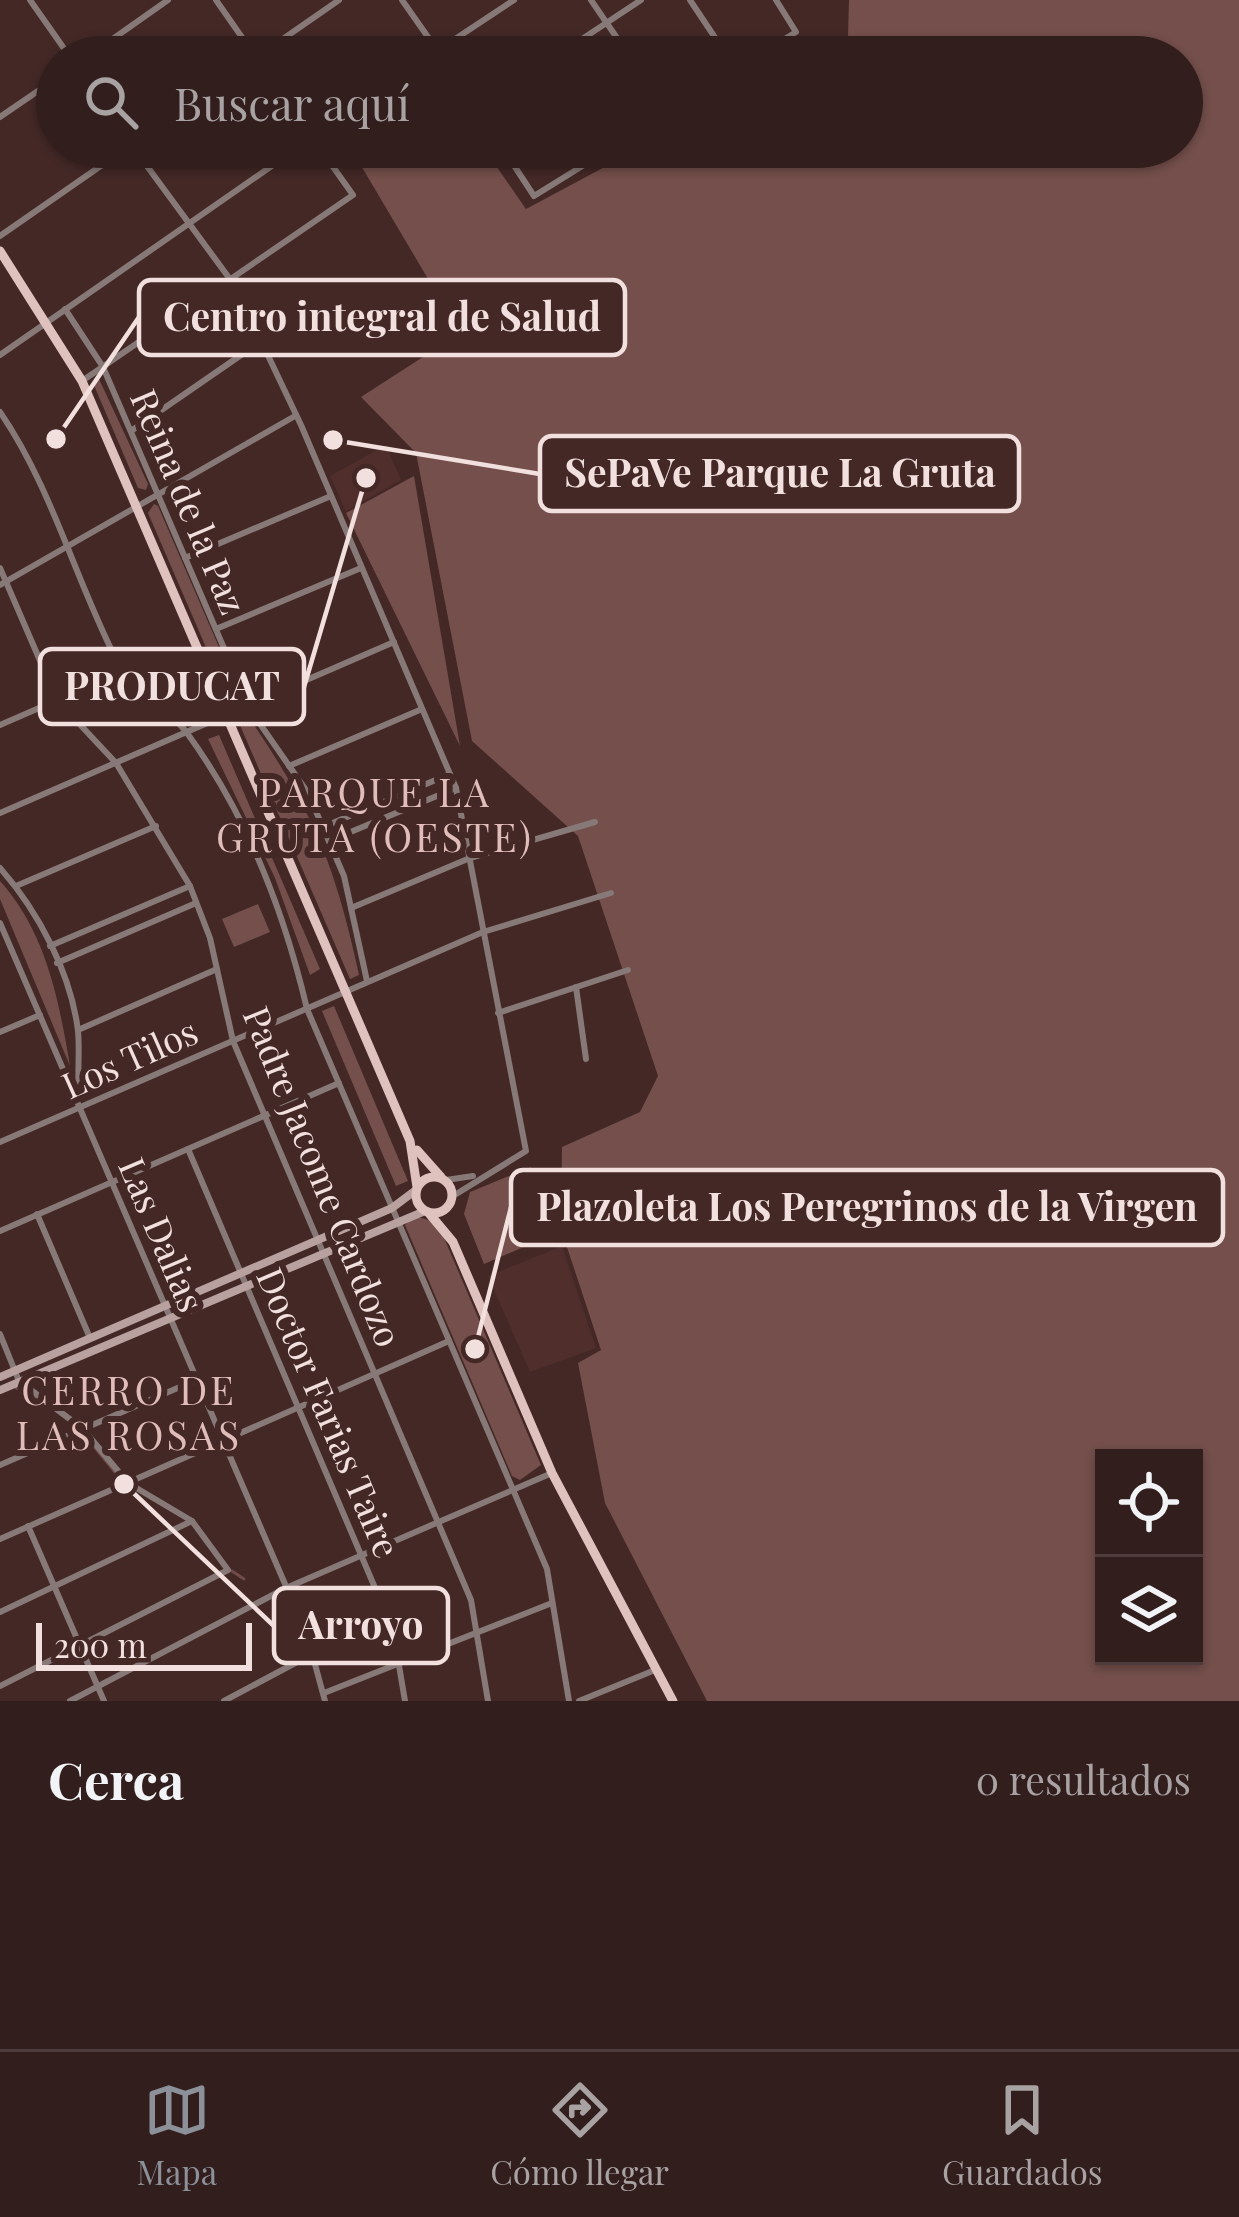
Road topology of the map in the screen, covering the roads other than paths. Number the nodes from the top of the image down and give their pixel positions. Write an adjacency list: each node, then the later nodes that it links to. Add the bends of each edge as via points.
1 (31, 0): 12 (street)
2 (168, 0): 13 (street)
3 (216, 0): 14 (street)
4 (339, 0): 15 (street)
5 (402, 0): 16 (street)
6 (591, 0): 11 (street)
7 (641, 0): 11 (street)
8 (690, 0): 20 (street)
9 (776, 0): 21 (street, via 796,32)
10 (510, 1): 17 (street)
11 (607, 22): 18 (street); 19 (street)
12 (56, 36)
13 (116, 36)
14 (241, 36)
15 (287, 36)
16 (427, 36)
17 (464, 36)
18 (586, 36)
19 (616, 36)
20 (714, 36)
21 (790, 36)
22 (36, 92): 23 (street)
23 (0, 117)
24 (99, 168): 31 (street)
25 (146, 168): 30 (street)
26 (269, 168): 30 (street)
27 (334, 168): 33 (street, via 353,195)
28 (516, 168): 29 (street, via 534,196)
29 (577, 168)
30 (189, 224): 33 (street); 34 (street)
31 (0, 236)
32 (0, 250): 35 (main road)
33 (230, 279): 36 (street); 38 (street)
34 (65, 310): 35 (street); 38 (street, Reina de la Paz)
35 (48, 322): 37 (street); 39 (main road)
36 (260, 342): 41 (street); 42 (street)
37 (0, 355)
38 (103, 367): 39 (street); 42 (street, Reina de la Paz)
39 (82, 381): 45 (main road)
40 (0, 412): 46 (street, via 26,450)
41 (295, 416): 43 (street); 44 (street)
42 (131, 431): 43 (street, Reina de la Paz)
43 (158, 494): 45 (street); 47 (street, Reina de la Paz)
44 (331, 496): 47 (street); 49 (street)
45 (136, 507): 46 (street); 57 (main road)
46 (68, 547): 50 (street); 53 (street)
47 (185, 558): 51 (street, Reina de la Paz)
48 (0, 568): 50 (street, Padre Jacome Cardozo)
49 (362, 568): 51 (street); 52 (street)
50 (3, 584): 54 (street, Padre Jacome Cardozo)
51 (216, 629): 55 (street, Reina de la Paz)
52 (394, 642): 55 (street); 56 (street)
53 (124, 671): 54 (street); 59 (street)
54 (57, 700): 58 (street); 60 (street, Padre Jacome Cardozo)
55 (248, 704): 57 (street); 61 (street, Reina de la Paz)
56 (422, 709): 61 (street); 62 (street)
57 (226, 716): 59 (street); 84 (main road)
58 (0, 725)
59 (187, 733): 60 (street); 85 (street, via 241,820 287,930)
60 (116, 764): 64 (street); 66 (street, Padre Jacome Cardozo)
61 (289, 766): 67 (street, Reina de la Paz)
62 (450, 774): 63 (street); 67 (street)
63 (456, 788): 68 (street); 69 (street)
64 (0, 813)
65 (595, 822): 69 (street)
66 (157, 825): 71 (street); 72 (street, Padre Jacome Cardozo)
67 (323, 827): 68 (street, Reina de la Paz)
68 (329, 841): 75 (street, Reina de la Paz)
69 (470, 858): 75 (street); 77 (street)
70 (0, 868): 71 (street)
71 (16, 886): 78 (street)
72 (190, 886): 74 (street, Padre Jacome Cardozo); 78 (street)
73 (611, 893): 77 (street, Los Tilos)
74 (196, 902): 79 (street); 80 (street, Padre Jacome Cardozo)
75 (351, 908): 82 (street, Reina de la Paz)
76 (0, 923): 87 (street, Las Dalias)
77 (483, 932): 82 (street, Los Tilos); 86 (street)
78 (50, 946): 79 (street)
79 (57, 963): 88 (street)
80 (218, 969): 88 (street); 90 (street, Padre Jacome Cardozo)
81 (628, 970): 83 (street)
82 (367, 981): 84 (street, Los Tilos)
83 (576, 987): 86 (street); 91 (street)
84 (345, 992): 85 (street, Los Tilos); 97 (main road)
85 (307, 1009): 90 (street, Los Tilos); 92 (street)
86 (498, 1013): 99 (street, via 526,1150)
87 (40, 1015): 89 (street); 93 (street, Las Dalias)
88 (78, 1030): 93 (street)
89 (0, 1032)
90 (233, 1041): 93 (street, Los Tilos); 94 (street, Padre Jacome Cardozo)
91 (586, 1059)
92 (339, 1084): 94 (street); 105 (street)
93 (80, 1108): 96 (street, Los Tilos); 101 (street, Las Dalias)
94 (265, 1116): 98 (street); 109 (street, Padre Jacome Cardozo)
95 (0, 1129): 96 (street)
96 (3, 1141)
97 (410, 1141): 100 (main road); 102 (main road)
98 (188, 1149): 101 (street); 110 (street, Doctor Farias Taire)
99 (488, 1172): 100 (street); 103 (street)
100 (443, 1179): 102 (main road, via 430,1177); 103 (main road)
101 (112, 1182): 106 (street); 111 (street, Las Dalias)
102 (417, 1188): 104 (main road); 105 (main road)
103 (453, 1197): 104 (main road, via 440,1212); 108 (main road)
104 (426, 1211): 105 (main road); 108 (main road)
105 (394, 1213): 109 (main road); 114 (street)
106 (37, 1214): 107 (street); 113 (street)
107 (0, 1231)
108 (453, 1242): 126 (main road)
109 (320, 1245): 110 (main road); 117 (street, Padre Jacome Cardozo)
110 (244, 1278): 111 (main road); 122 (street, Doctor Farias Taire)
111 (167, 1311): 113 (main road); 115 (main road); 119 (street, Las Dalias)
112 (0, 1334): 116 (street)
113 (90, 1338): 115 (street); 116 (main road)
114 (449, 1341): 117 (street); 128 (street)
115 (94, 1349): 120 (main road)
116 (16, 1370): 118 (main road); 120 (street)
117 (375, 1373): 122 (street); 130 (street, Padre Jacome Cardozo)
118 (0, 1377)
119 (196, 1380): 123 (street); 124 (street, Las Dalias)
120 (19, 1381): 121 (main road); 123 (street)
121 (0, 1390)
122 (299, 1406): 124 (street); 133 (street, Doctor Farias Taire)
123 (83, 1430): 125 (street); 127 (street)
124 (222, 1440): 127 (street); 135 (street, Las Dalias)
125 (0, 1466)
126 (552, 1473): 128 (street); 142 (main road)
127 (128, 1483): 129 (street); 131 (street)
128 (513, 1490): 130 (street); 136 (street, via 547,1569)
129 (192, 1521): 134 (street); 139 (street, via 225,1561 226,1574)
130 (438, 1522): 133 (street); 138 (street, Padre Jacome Cardozo)
131 (28, 1526): 132 (street); 134 (street)
132 (0, 1539)
133 (362, 1556): 135 (street); 141 (street, Doctor Farias Taire)
134 (55, 1586): 137 (street); 139 (street)
135 (286, 1588): 140 (street, Las Dalias); 144 (street)
136 (552, 1603): 138 (street); 151 (street)
137 (0, 1612)
138 (477, 1633): 141 (street); 150 (street, Padre Jacome Cardozo)
139 (80, 1647): 143 (street); 144 (street)
140 (314, 1653): 145 (street, Las Dalias); 146 (street)
141 (399, 1664): 145 (street); 149 (street, Doctor Farias Taire)
142 (656, 1670): 152 (street); 153 (main road)
143 (0, 1685)
144 (98, 1687): 147 (street); 148 (street)
145 (324, 1697)
146 (231, 1700)
147 (70, 1701)
148 (104, 1701)
149 (405, 1701)
150 (488, 1701)
151 (568, 1701)
152 (579, 1701)
153 (673, 1701)

